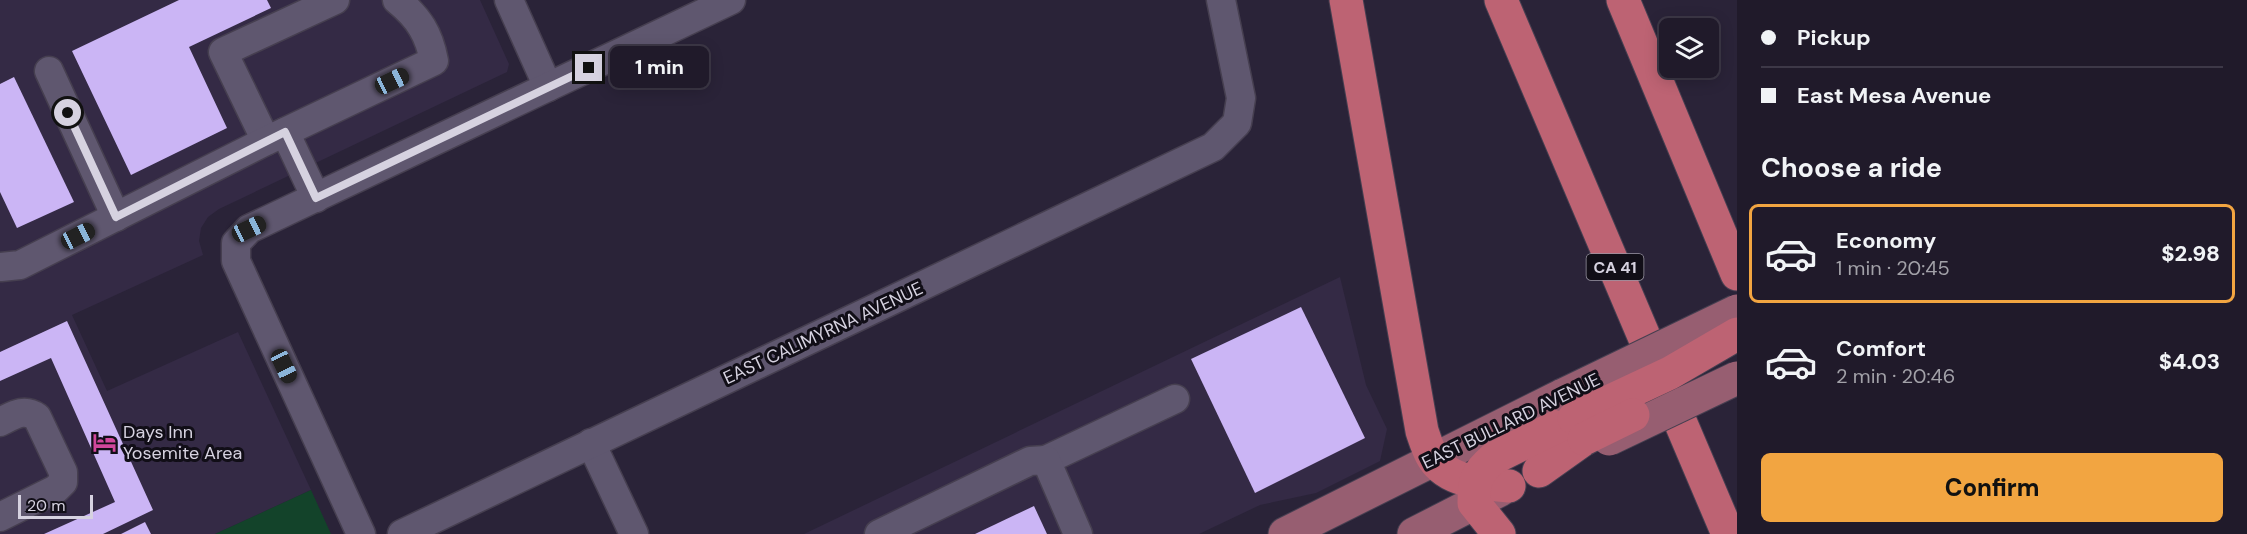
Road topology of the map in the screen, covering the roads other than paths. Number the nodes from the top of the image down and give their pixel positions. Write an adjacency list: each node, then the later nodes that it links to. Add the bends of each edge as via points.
1 (335, 0): 11 (street, via 223,52)
2 (397, 0): 11 (street, via 414,14 430,41 434,61)
3 (509, 0): 10 (street)
4 (731, 0): 10 (street)
5 (1221, 0): 23 (street, EAST CALIMYRNA AVENUE, via 1241,98 1237,123 1213,147)
6 (1346, 0): 24 (highway, via 1422,431)
7 (1501, 0): 37 (highway, CA 41)
8 (1623, 0): 15 (highway)
9 (49, 71): 13 (street)
10 (548, 87): 12 (street)
11 (276, 136): 12 (street); 13 (street)
12 (316, 198): 29 (street, via 249,229 236,243 236,261)
13 (116, 217): 14 (street, via 20,265)
14 (0, 266)
15 (1737, 274)
16 (1737, 310): 22 (main road, EAST BULLARD AVENUE, bridge)
17 (1737, 334): 22 (highway, bridge)
18 (1737, 357): 22 (highway, bridge, via 1680,392)
19 (1737, 378): 22 (main road, EAST BULLARD AVENUE, bridge)
20 (1175, 399): 25 (street)
21 (0, 422): 28 (street, via 21,412 37,417 63,472 63,482 56,489)
22 (1577, 425): 24 (main road, EAST BULLARD AVENUE); 26 (highway); 27 (highway, via 1494,458 1483,468)
23 (591, 443): 30 (street, EAST CALIMYRNA AVENUE); 31 (street)
24 (1434, 459): 27 (highway); 34 (main road, EAST BULLARD AVENUE)
25 (1046, 460): 32 (street, via 1030,461); 33 (street)
26 (1539, 471): 27 (main road, via 1509,486)
27 (1474, 492): 35 (main road); 36 (highway)
28 (2, 511)
29 (361, 534)
30 (402, 534)
31 (634, 534)
32 (879, 534)
33 (1078, 534)
34 (1285, 534)
35 (1414, 534)
36 (1499, 534)
37 (1728, 534)

